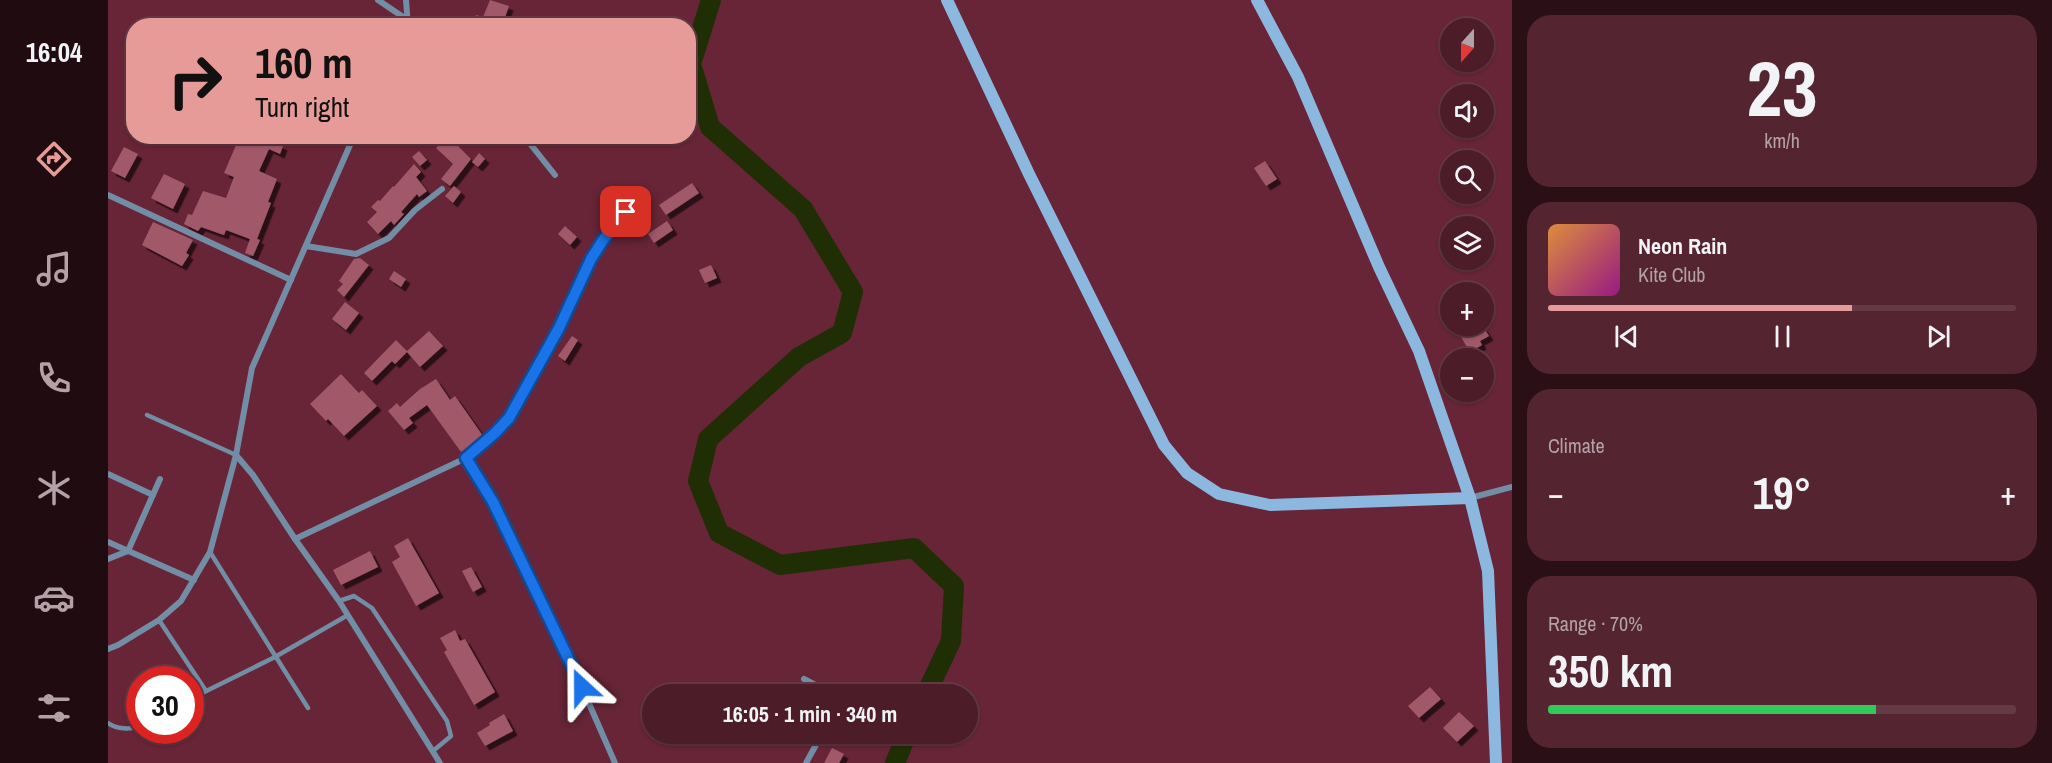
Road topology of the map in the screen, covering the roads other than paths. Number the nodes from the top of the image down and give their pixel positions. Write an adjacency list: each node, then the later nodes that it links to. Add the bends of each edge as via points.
1 (378, 0): 5 (street)
2 (406, 0): 6 (street)
3 (947, 0): 22 (main road, via 1164,445 1187,473 1219,494 1270,505)
4 (1257, 0): 22 (main road, via 1298,77 1419,351)
5 (401, 18)
6 (408, 18)
7 (351, 144): 13 (street)
8 (530, 144): 9 (street)
9 (555, 175)
10 (442, 189): 13 (street, via 390,238 356,254)
11 (108, 195): 14 (street)
12 (638, 198): 17 (street, via 591,259 559,328 509,418)
13 (306, 246): 14 (street)
14 (291, 280): 16 (street, via 252,368)
15 (147, 415): 16 (lane)
16 (236, 455): 23 (street); 26 (street)
17 (466, 458): 23 (street); 43 (street, via 498,513)
18 (108, 474): 21 (street)
19 (160, 479): 21 (street)
20 (1512, 487): 22 (street)
21 (153, 495): 25 (street)
22 (1470, 498): 45 (main road, via 1488,571)
23 (295, 539): 29 (street)
24 (108, 542): 25 (street)
25 (128, 551): 27 (street); 28 (street)
26 (210, 552): 28 (street); 33 (lane)
27 (108, 559)
28 (194, 580): 31 (street, via 182,601)
29 (339, 601): 30 (street); 41 (lane, via 354,596 372,608 447,721 451,736)
30 (348, 615): 33 (lane); 41 (street)
31 (159, 620): 32 (street); 36 (lane)
32 (108, 649)
33 (275, 657): 36 (lane); 37 (lane)
34 (804, 679): 35 (street)
35 (813, 684)
36 (206, 691)
37 (308, 708)
38 (108, 723): 39 (lane)
39 (126, 728)
40 (816, 744): 44 (street)
41 (433, 750): 42 (street)
42 (440, 763)
43 (615, 763)
44 (806, 763)
45 (1496, 763)

